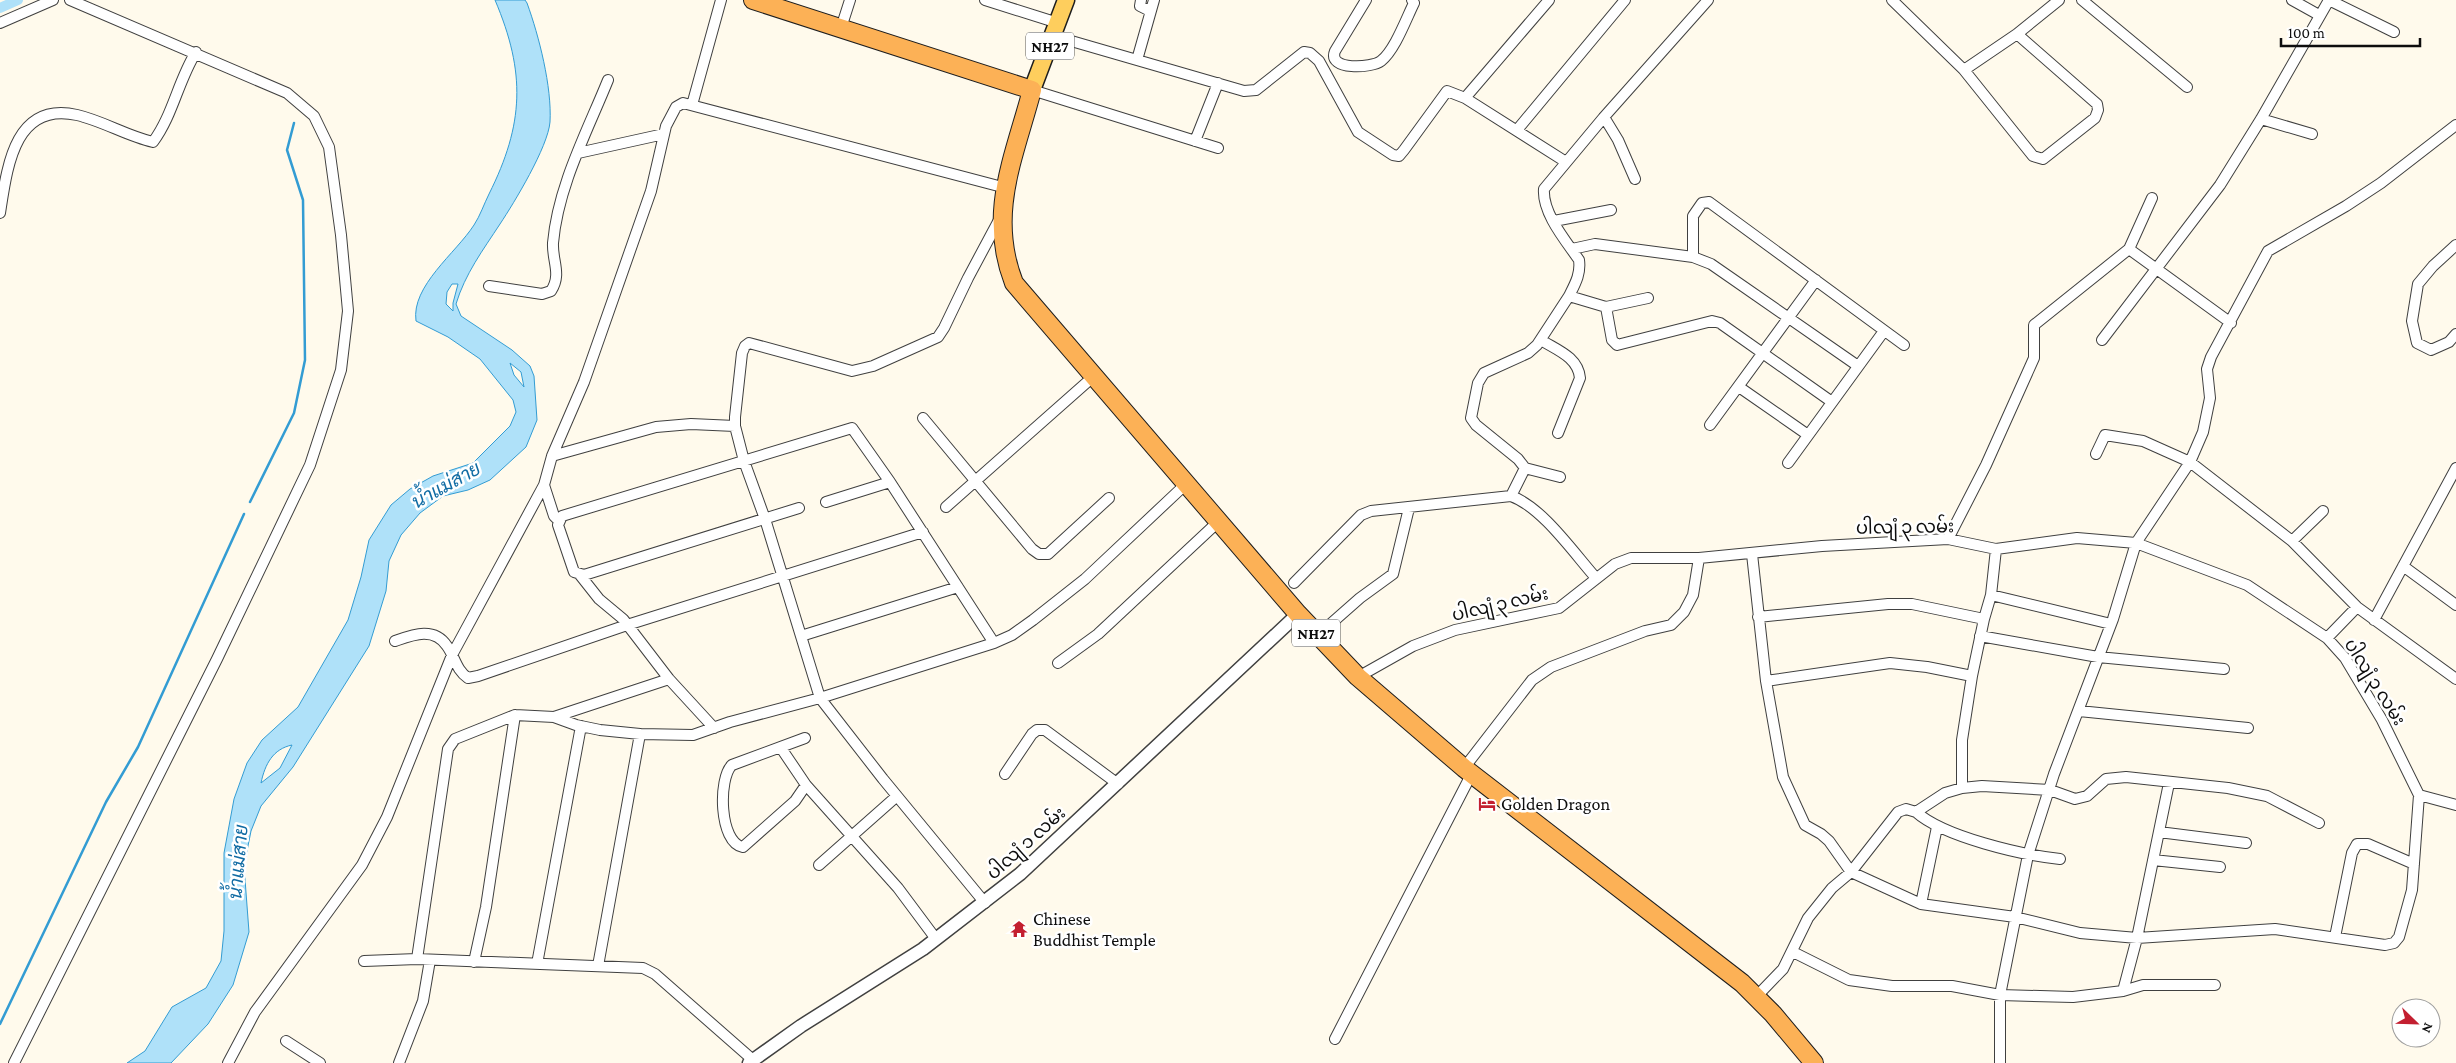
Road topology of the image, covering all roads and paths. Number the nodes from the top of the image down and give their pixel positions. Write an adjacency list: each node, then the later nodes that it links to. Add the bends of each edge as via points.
1 (53, 0): 22 (street)
2 (70, 0): 27 (street)
3 (721, 0): 37 (street)
4 (753, 0): 23 (highway)
5 (850, 0): 23 (street)
6 (985, 0): 24 (street)
7 (1066, 0): 24 (main road, NH27)
8 (1141, 0): 20 (street, via 1140,6)
9 (1154, 0): 20 (street)
10 (1366, 0): 30 (street, via 1335,51)
11 (1412, 0): 30 (street, via 1414,3 1402,27 1382,60 1369,65 1341,65)
12 (1549, 0): 36 (street)
13 (1625, 0): 41 (street)
14 (1708, 0): 38 (street)
15 (1892, 0): 31 (street)
16 (2059, 0): 26 (street)
17 (2082, 0): 34 (street)
18 (2292, 0): 21 (street)
19 (2329, 0): 21 (street); 25 (street)
20 (1150, 10): 29 (street)
21 (2319, 15): 39 (street)
22 (0, 23)
23 (841, 28): 35 (highway)
24 (1056, 29): 29 (street); 35 (main road, NH27)
25 (2394, 32)
26 (2017, 34): 31 (street); 31 (street, via 2097,104 2095,118 2043,159 2033,156)
27 (196, 52): 52 (street, via 184,73 165,126 153,142 78,115 53,112 33,121 20,135 9,162); 194 (street, via 287,93 314,116 329,147 348,311 341,370 310,465 218,659)
28 (1310, 53): 30 (street); 33 (street, via 1304,52 1256,90 1244,91); 36 (street, via 1320,61 1358,132 1393,155 1400,156 1447,90)
29 (1137, 60): 33 (street)
30 (1336, 61)
31 (1964, 70)
32 (608, 80): 46 (street)
33 (1218, 83): 44 (street)
34 (2187, 87)
35 (1032, 90): 44 (street); 49 (highway, NH27)
36 (1465, 98): 41 (street)
37 (692, 105): 42 (street, via 683,103 676,107); 49 (street)
38 (1604, 117): 47 (street); 48 (street, via 1623,149)
39 (2261, 119): 43 (street); 59 (street, via 2220,185)
40 (2456, 125): 66 (street, via 2381,183 2268,251)
41 (1517, 130): 47 (street)
42 (664, 134): 46 (street); 83 (street, via 651,191 588,373)
43 (2312, 134)
44 (1195, 141): 45 (street)
45 (1218, 148)
46 (578, 152): 61 (street, via 560,204 553,245 558,275 556,284 551,291 542,294)
47 (1566, 162): 54 (street, via 1544,189 1543,197)
48 (1635, 179)
49 (1006, 188): 53 (highway, NH27)
50 (2152, 198): 57 (street)
51 (1610, 210): 54 (street)
52 (0, 213)
53 (1002, 215): 74 (highway, NH27, via 1002,240 1014,283); 79 (street, via 938,337 873,366 852,371 767,347 749,343 745,346)
54 (1554, 221): 56 (street)
55 (2456, 245): 68 (street, via 2418,284 2412,321 2417,343 2431,350 2449,342)
56 (1572, 249): 58 (street, via 1595,244); 62 (street, via 1580,267)
57 (2129, 249): 59 (street); 105 (street, via 2034,325 2034,358 1986,465)
58 (1693, 257): 60 (street, via 1693,216 1702,203 1709,202); 65 (street, via 1730,276)
59 (2158, 268): 66 (street); 70 (street)
60 (1816, 280): 65 (street); 67 (street)
61 (489, 286)
62 (1569, 296): 64 (street); 69 (street)
63 (1648, 298): 64 (street)
64 (1606, 307): 72 (street, via 1612,340 1617,345 1712,321 1720,323)
65 (1789, 317): 72 (street); 73 (street)
66 (2231, 323): 85 (street, via 2210,357 2207,369 2209,414)
67 (1884, 331): 71 (street); 73 (street)
68 (2456, 334)
69 (1541, 340): 80 (street, via 1573,360 1579,369 1580,378); 87 (street, via 1528,353 1484,373 1478,383 1472,418)
70 (2102, 340)
71 (1904, 345)
72 (1762, 353): 75 (street); 76 (street)
73 (1858, 366): 76 (street)
74 (1094, 376): 90 (street); 92 (highway, NH27)
75 (1739, 386): 78 (street); 81 (street)
76 (1832, 402): 81 (street)
77 (923, 418): 90 (street)
78 (1710, 425)
79 (735, 426): 83 (street, via 691,424 656,427); 84 (street)
80 (1558, 433)
81 (1808, 436): 86 (street)
82 (2096, 454): 85 (street, via 2105,435 2142,441)
83 (552, 456): 93 (street)
84 (744, 461): 91 (street, via 852,428); 101 (street); 102 (street, via 562,516)
85 (2190, 462): 106 (street); 107 (street)
86 (1788, 463)
87 (1525, 468): 89 (street); 94 (street)
88 (2455, 470): 111 (street)
89 (1560, 477)
90 (976, 480): 95 (street, via 1039,554 1048,554); 97 (street)
91 (890, 482): 96 (street); 104 (street)
92 (1187, 483): 103 (highway, NH27); 131 (street, via 1085,579 1026,625)
93 (544, 485): 102 (street); 132 (street)
94 (1511, 496): 99 (street); 114 (street, via 1537,512)
95 (1109, 498)
96 (826, 502)
97 (946, 507)
98 (799, 508): 101 (street)
99 (1409, 508): 115 (street, via 1361,515); 126 (street, via 1393,574)
100 (2323, 512): 106 (street)
101 (765, 518): 112 (street); 113 (street)
102 (558, 520): 112 (street, via 574,572)
103 (1219, 520): 120 (highway, NH27); 134 (street, via 1098,634)
104 (922, 532): 113 (street); 116 (street)
105 (1948, 539): 108 (street, ပါလျံ ၃ လမ်း); 109 (street, ပါလျံ ၃ လမ်း, via 1822,546)
106 (2292, 541): 119 (street)
107 (2136, 543): 108 (street, ပါလျံ ၃ လမ်း, via 2077,538); 124 (street); 129 (street, ပါလျံ ၃ လမ်း, via 2247,585)
108 (1996, 549): 117 (street)
109 (1752, 554): 110 (street, ပါလျံ ၃ လမ်း); 121 (street)
110 (1699, 558): 114 (street, ပါလျံ ၃ လမ်း, via 1631,558 1615,564); 151 (street, via 1693,595 1672,625 1645,632 1552,668 1532,680)
111 (2404, 566): 118 (street); 123 (street)
112 (580, 576): 125 (street)
113 (783, 577): 125 (street); 127 (street)
114 (1596, 578): 137 (street, ပါလျံ ၃ လမ်း, via 1559,608 1455,630 1413,646)
115 (1294, 583)
116 (958, 587): 127 (street); 131 (street)
117 (1992, 595): 122 (street); 124 (street)
118 (2456, 605)
119 (2357, 607): 123 (street); 129 (street)
120 (1298, 614): 126 (highway, NH27); 154 (street, ပါလျံ ၁ လမ်း)
121 (1758, 617): 122 (street, via 1904,604); 140 (street)
122 (1984, 619): 128 (street)
123 (2374, 620): 139 (street)
124 (2111, 624): 133 (street)
125 (627, 626): 132 (street, via 468,678); 138 (street)
126 (1318, 635): 137 (highway, NH27)
127 (801, 636): 141 (street)
128 (1980, 636): 133 (street); 136 (street)
129 (2327, 638): 158 (street, ပါလျံ ၃ လမ်း, via 2345,658 2382,720)
130 (395, 641): 132 (street, via 418,633 430,633 447,645)
131 (994, 643): 141 (street)
132 (452, 655): 195 (street, via 387,817 362,865 255,1012)
133 (2098, 657): 135 (street); 142 (street)
134 (1058, 663)
135 (2224, 669)
136 (1972, 676): 140 (street, via 1890,663); 156 (street, via 1962,740)
137 (1358, 677): 151 (highway, NH27)
138 (669, 679): 144 (street); 146 (street)
139 (2456, 679)
140 (1766, 680): 173 (street, via 1783,777 1791,799 1805,825 1829,841)
141 (820, 698): 146 (street); 159 (street)
142 (2079, 711): 147 (street); 157 (street)
143 (515, 715): 144 (street); 181 (street, via 455,739 448,748); 184 (street, via 486,908)
144 (554, 717): 145 (street)
145 (581, 726): 148 (street); 185 (street)
146 (714, 728): 148 (street, via 693,736)
147 (2248, 728)
148 (640, 734): 186 (street)
149 (806, 738): 150 (street)
150 (781, 748): 155 (street); 155 (street, via 728,768 724,778 726,831 743,847 795,801)
151 (1468, 770): 190 (highway, NH27); 191 (street)
152 (1005, 774): 154 (street, via 1032,734 1045,730)
153 (2169, 783): 157 (street, via 2126,777 2106,779 2087,796 2075,799); 162 (street, via 2228,788 2267,796); 164 (street)
154 (1118, 784): 174 (street, ပါလျံ ၁ လမ်း)
155 (806, 785): 165 (street)
156 (1962, 788): 157 (street); 161 (street, via 1945,793)
157 (2050, 790): 167 (street)
158 (2419, 795): 160 (street); 170 (street)
159 (897, 796): 165 (street); 174 (street)
160 (2456, 805)
161 (1916, 812): 163 (street); 173 (street, via 1906,809 1898,812)
162 (2319, 824)
163 (1938, 827): 167 (street); 175 (street)
164 (2159, 832): 166 (street); 169 (street)
165 (850, 836): 171 (street); 179 (street, via 898,888)
166 (2246, 843)
167 (2028, 855): 168 (street); 176 (street)
168 (2060, 859)
169 (2153, 860): 172 (street); 178 (street)
170 (2414, 864): 177 (street, via 2412,890 2399,937 2394,943 2385,945); 177 (street, via 2368,844 2357,844 2352,853)
171 (820, 865)
172 (2220, 867)
173 (1851, 872): 175 (street); 180 (street, via 1832,888 1808,918)
174 (985, 903): 179 (street, ပါလျံ ၁ လမ်း)
175 (1921, 904): 176 (street)
176 (2014, 917): 178 (street, via 2080,933); 189 (street)
177 (2335, 937): 178 (street, via 2275,929)
178 (2137, 938): 188 (street)
179 (936, 939): 193 (street, ပါလျံ ၁ လမ်း)
180 (1793, 952): 189 (street, via 1849,980 1892,986 1952,986); 190 (street, via 1784,969)
181 (417, 959): 182 (street); 183 (street)
182 (430, 960): 184 (street); 197 (street, via 423,1001)
183 (364, 961)
184 (474, 962): 185 (street)
185 (537, 964): 186 (street)
186 (598, 966): 193 (street, via 637,967 654,974)
187 (2214, 985): 188 (street, via 2143,985)
188 (2122, 991): 189 (street, via 2073,997)
189 (2000, 995): 199 (street)
190 (1756, 997): 198 (highway, NH27)
191 (1335, 1039)
192 (286, 1041): 196 (street)
193 (751, 1061)
194 (14, 1063)
195 (228, 1063)
196 (320, 1063)
197 (399, 1063)
198 (1814, 1063)
199 (2000, 1063)

